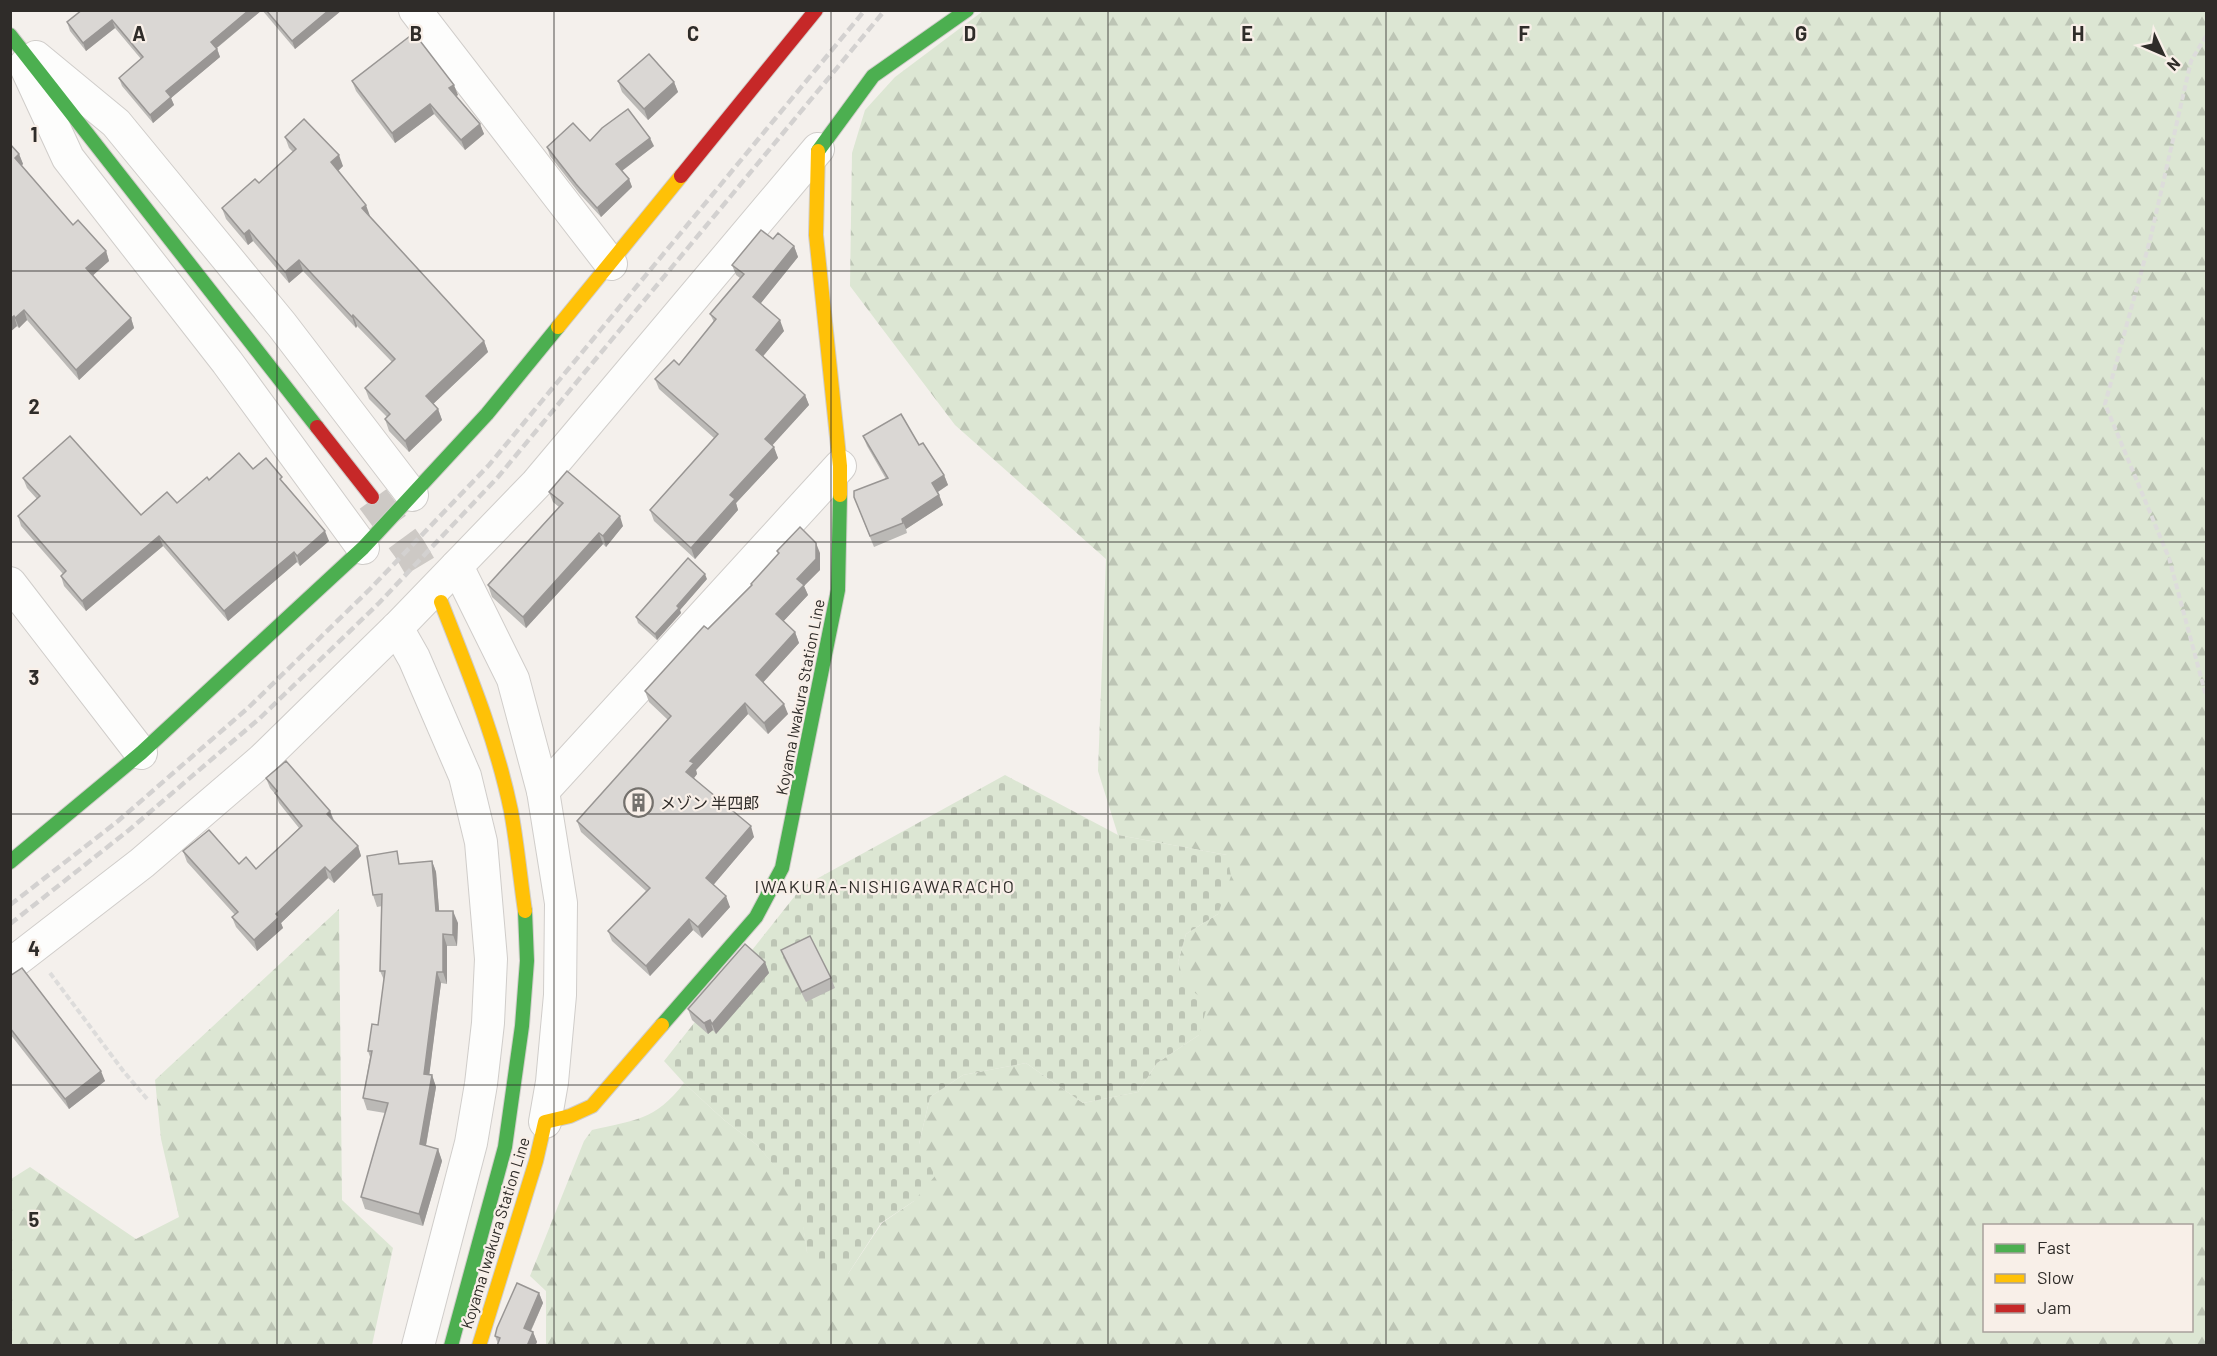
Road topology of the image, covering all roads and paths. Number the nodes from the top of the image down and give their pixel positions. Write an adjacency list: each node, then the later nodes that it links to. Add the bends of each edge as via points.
1 (415, 10): 7 (street)
2 (816, 10): 7 (street)
3 (967, 10): 6 (street, via 873,76)
4 (11, 36): 9 (street, via 117,123 282,325); 10 (street); 11 (street, via 68,158 227,362)
5 (2206, 36): 16 (path, via 2191,61 2150,240 2105,404 2169,558)
6 (818, 149): 8 (street, Koyama Iwakura Station Line, via 816,235); 12 (street, via 537,483)
7 (611, 264): 9 (street, via 487,414)
8 (840, 465): 18 (street); 22 (street, Koyama Iwakura Station Line, via 838,590 782,868 756,917 592,1106)
9 (412, 495): 11 (street)
10 (372, 497)
11 (363, 549): 17 (street)
12 (457, 566): 15 (street); 18 (street, via 513,679)
13 (10, 583): 17 (street)
14 (441, 602): 24 (street, via 484,713 503,778 525,911 526,961 522,1026 505,1147)
15 (397, 628): 20 (street, via 262,760 142,863); 23 (street, via 465,776 481,842 492,959 488,1023 471,1143)
16 (2206, 696)
17 (141, 753): 19 (street)
18 (543, 791): 22 (street, via 561,903 560,995)
19 (10, 862)
20 (21, 957): 21 (path)
21 (148, 1100)
22 (545, 1122): 25 (street, Koyama Iwakura Station Line)
23 (418, 1346)
24 (451, 1346)
25 (478, 1346)

